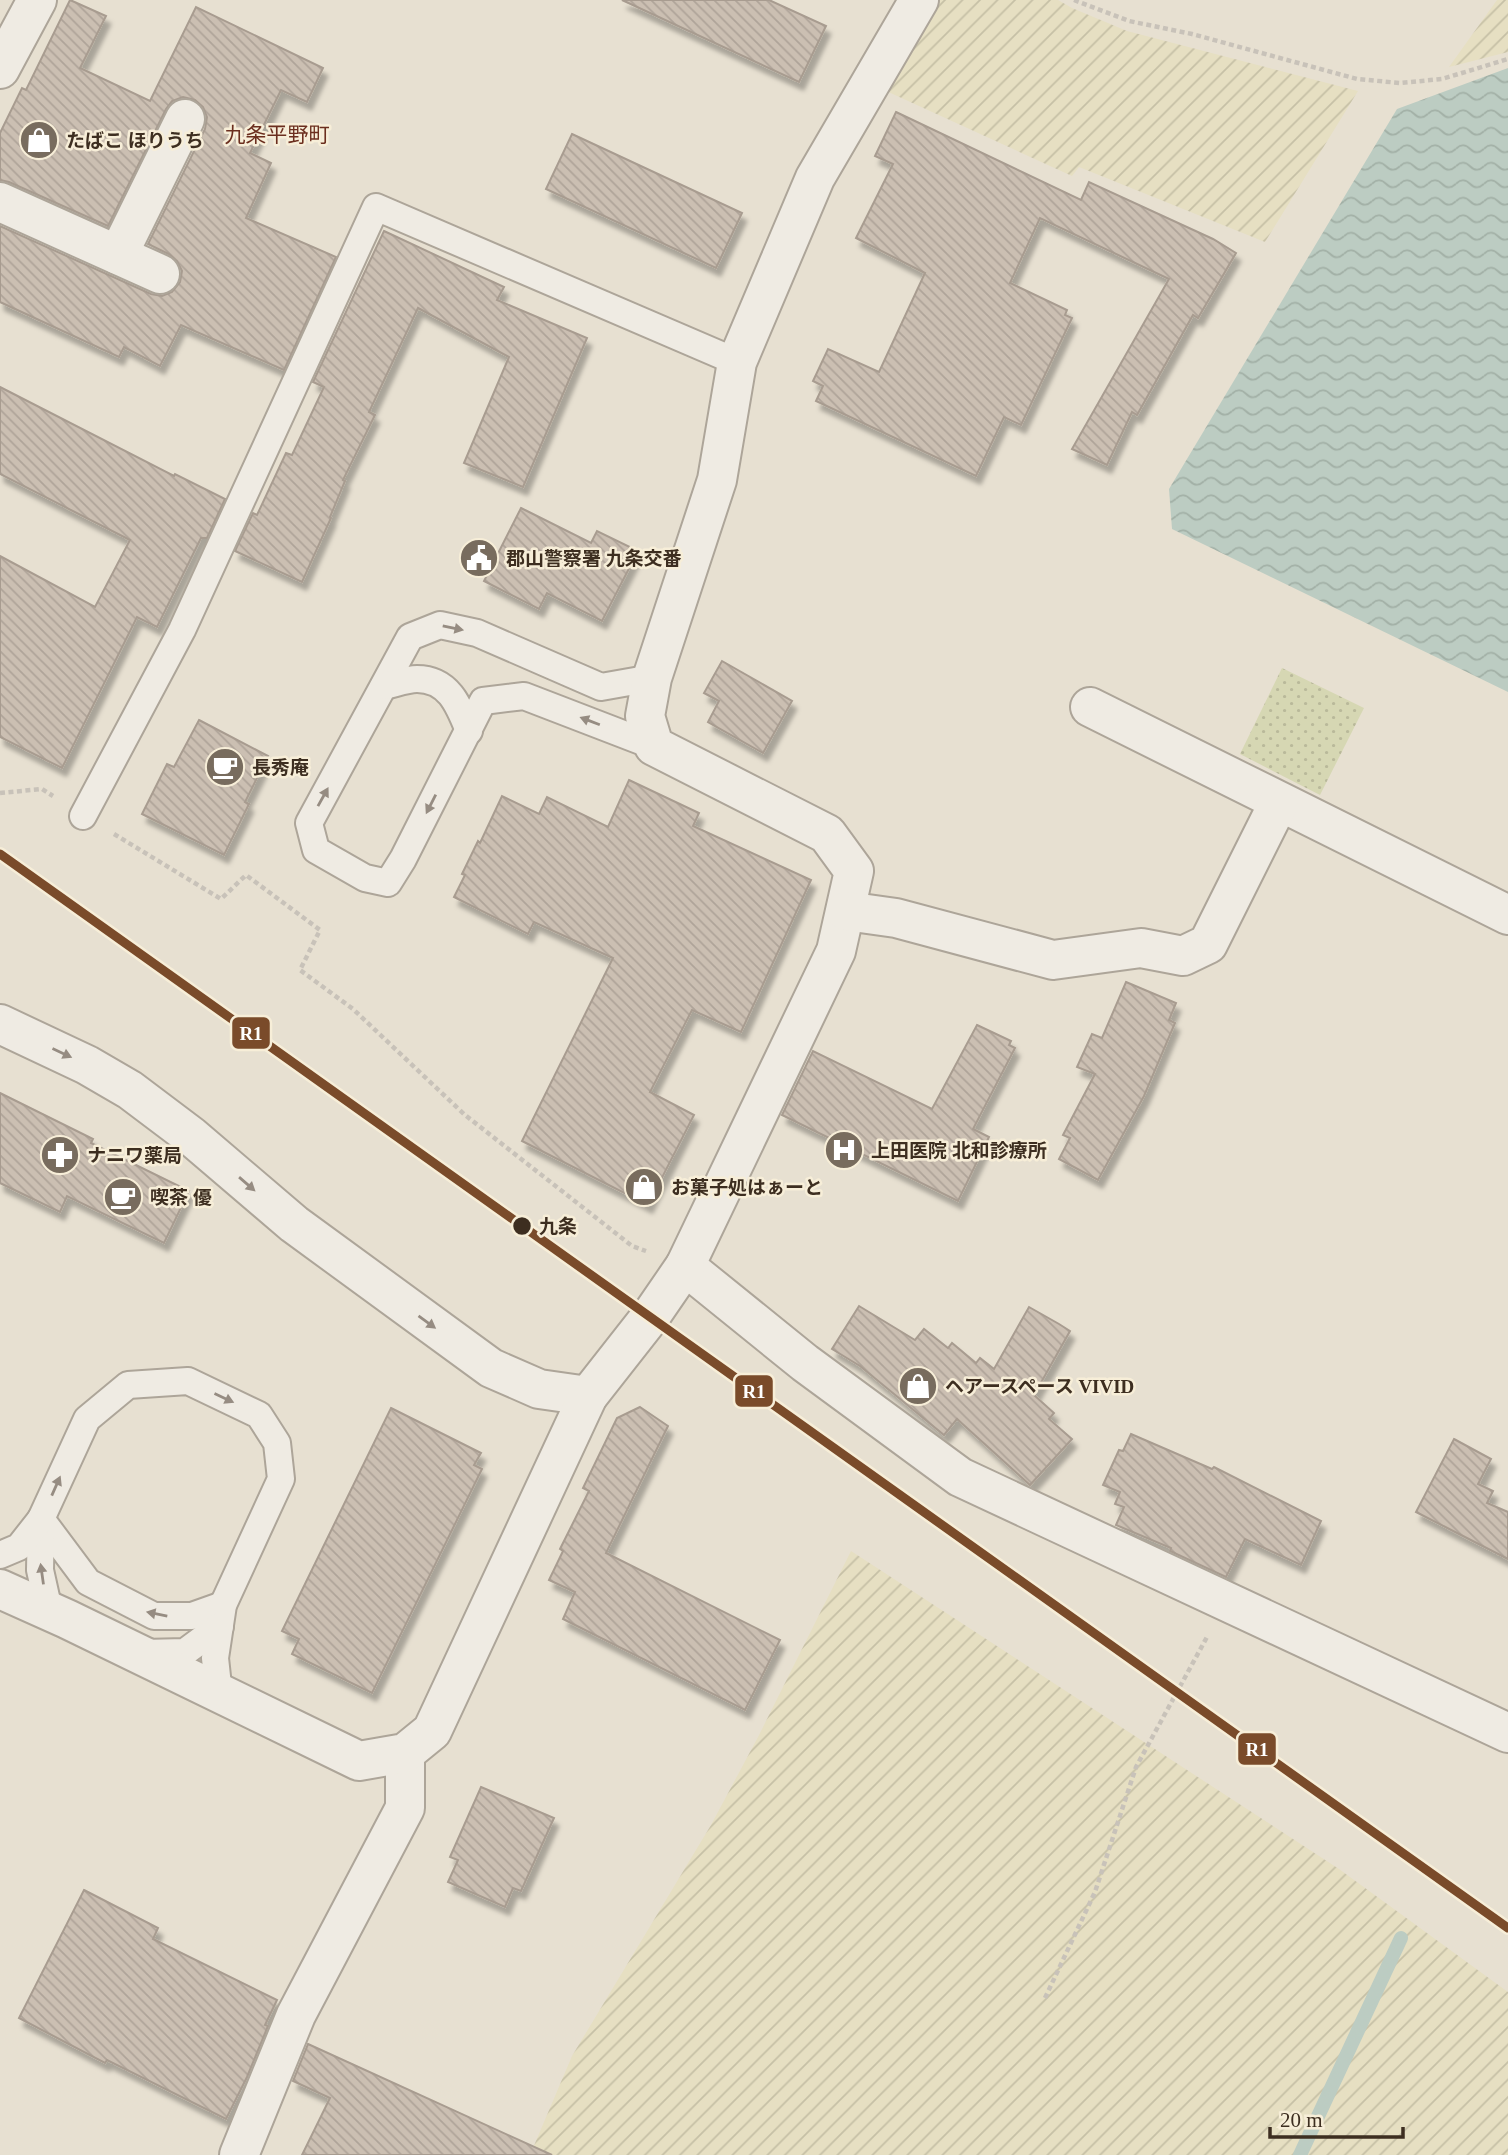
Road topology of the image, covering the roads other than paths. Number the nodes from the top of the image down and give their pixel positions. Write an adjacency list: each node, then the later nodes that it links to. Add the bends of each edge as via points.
1 (37, 0): 3 (street)
2 (919, 0): 8 (street, via 815,178)
3 (0, 69)
4 (185, 119): 6 (street)
5 (0, 202): 6 (street)
6 (118, 256): 7 (street)
7 (160, 274)
8 (737, 362): 9 (street, via 717,480); 15 (lane, via 376,207 182,630)
9 (652, 678): 10 (lane, one-way to 9, via 410,637 440,625 477,633 601,687); 13 (street, via 645,716)
10 (384, 686): 12 (lane, via 418,679 442,686 456,700); 12 (lane, one-way to 10, via 388,883 365,878 316,850 309,823)
11 (1090, 707): 14 (street)
12 (469, 731): 13 (lane, one-way to 12, via 524,696 483,701)
13 (654, 746): 16 (street, via 827,834 854,871)
14 (1279, 802): 16 (street, via 1208,944 1183,956 1141,948 1052,960 896,918); 17 (street)
15 (83, 816)
16 (846, 911): 19 (street, via 836,950)
17 (1508, 915)
18 (0, 1024): 20 (street, one-way to 20, via 130,1090 294,1224 491,1368 539,1390)
19 (685, 1266): 20 (street); 28 (street, via 805,1363 960,1477)
20 (588, 1396): 29 (street, via 432,1731)
21 (41, 1519): 22 (lane, via 19,1547); 24 (lane, one-way to 21, via 154,1616 88,1582); 24 (lane, one-way to 24, via 87,1419 128,1385 188,1381 259,1415 277,1443 281,1479); 25 (lane, one-way to 21, via 48,1605 40,1570)
22 (0, 1555)
23 (0, 1589): 25 (street)
24 (222, 1616): 26 (lane, via 185,1652); 27 (lane, via 215,1658)
25 (66, 1619): 26 (street)
26 (138, 1654): 27 (street)
27 (219, 1695): 29 (street, via 359,1761)
28 (1507, 1731)
29 (405, 1753): 30 (street, via 405,1808 296,2015)
30 (239, 2155)

